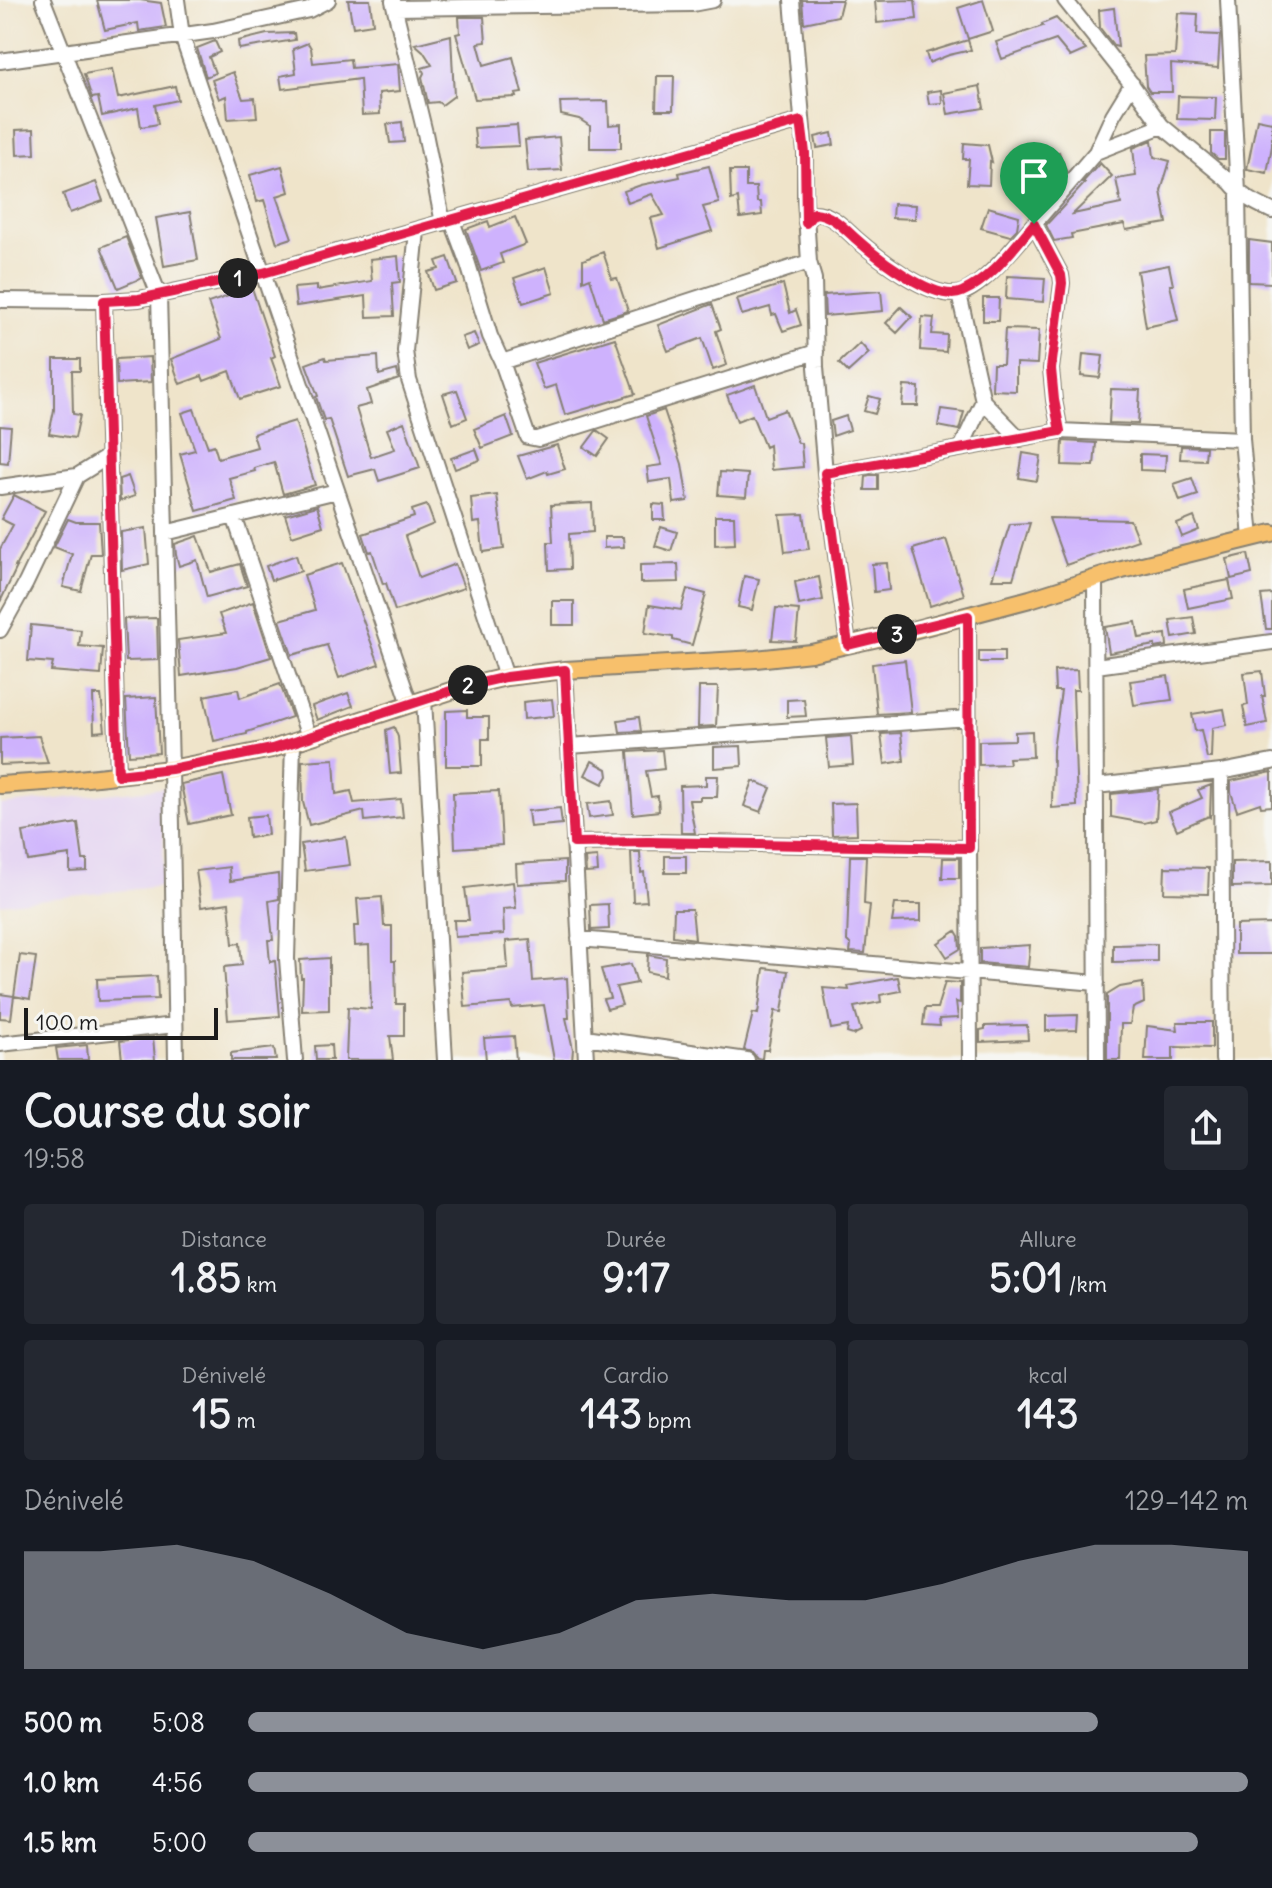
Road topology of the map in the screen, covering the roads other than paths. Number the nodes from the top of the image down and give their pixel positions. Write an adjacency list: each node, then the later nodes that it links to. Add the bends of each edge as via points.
1 (43, 0): 10 (street)
2 (177, 0): 9 (street)
3 (328, 0): 9 (street, via 309,10)
4 (713, 0): 8 (street)
5 (792, 0): 13 (street)
6 (1065, 0): 12 (street)
7 (1228, 0): 16 (street)
8 (394, 4): 18 (street)
9 (182, 36): 10 (street); 23 (street)
10 (64, 52): 11 (street); 25 (street)
11 (0, 61)
12 (1132, 84): 14 (street); 15 (street)
13 (801, 121): 18 (street); 19 (street)
14 (1162, 126): 15 (street); 16 (street)
15 (1096, 152): 20 (street)
16 (1238, 192): 17 (street); 33 (street)
17 (1272, 211)
18 (448, 222): 21 (street); 29 (street)
19 (806, 223): 22 (street); 24 (street, via 814,213 823,213 908,277 941,293)
20 (1034, 224): 24 (street, via 999,265); 31 (street, via 1061,275 1051,369)
21 (417, 231): 23 (street); 51 (street, via 405,351 409,380)
22 (809, 262): 28 (street); 29 (street)
23 (263, 273): 25 (street); 39 (street)
24 (959, 294): 30 (street)
25 (159, 295): 27 (street); 41 (street)
26 (0, 300): 27 (street)
27 (104, 301): 35 (street)
28 (816, 352): 29 (street, via 538,439 528,437); 36 (street)
29 (502, 362)
30 (983, 401): 32 (street); 34 (street)
31 (1060, 431): 32 (street); 33 (street)
32 (1020, 439): 34 (street)
33 (1242, 439): 43 (street)
34 (961, 448): 36 (street)
35 (109, 456): 37 (street); 59 (street)
36 (825, 473): 48 (street)
37 (77, 476): 38 (street); 46 (street)
38 (0, 487)
39 (337, 491): 40 (street); 52 (street)
40 (234, 516): 41 (street); 54 (street)
41 (165, 533): 57 (street)
42 (1272, 533): 43 (main road)
43 (1251, 538): 44 (main road)
44 (1095, 578): 45 (main road); 49 (street)
45 (968, 616): 48 (main road); 53 (street)
46 (0, 630)
47 (1272, 642): 49 (street)
48 (848, 645): 50 (main road, via 756,659)
49 (1096, 666): 61 (street)
50 (565, 670): 51 (main road); 55 (street)
51 (506, 677): 52 (main road)
52 (417, 702): 54 (main road); 72 (street)
53 (969, 718): 55 (street); 63 (street)
54 (301, 740): 57 (main road); 71 (street, via 287,959)
55 (569, 746): 62 (street)
56 (1272, 762): 58 (street)
57 (171, 769): 59 (main road); 67 (street)
58 (1221, 772): 61 (street); 77 (street)
59 (118, 775): 60 (main road)
60 (0, 785)
61 (1096, 786): 66 (street)
62 (574, 843): 63 (street); 64 (street)
63 (969, 848): 65 (street)
64 (579, 939): 65 (street); 68 (street)
65 (970, 972): 66 (street); 75 (street)
66 (1097, 983): 76 (street)
67 (175, 1025): 69 (street); 70 (street)
68 (585, 1037): 73 (street); 74 (street)
69 (0, 1044)
70 (176, 1060)
71 (295, 1060)
72 (445, 1060)
73 (586, 1060)
74 (747, 1060)
75 (970, 1060)
76 (1097, 1060)
77 (1223, 1060)

